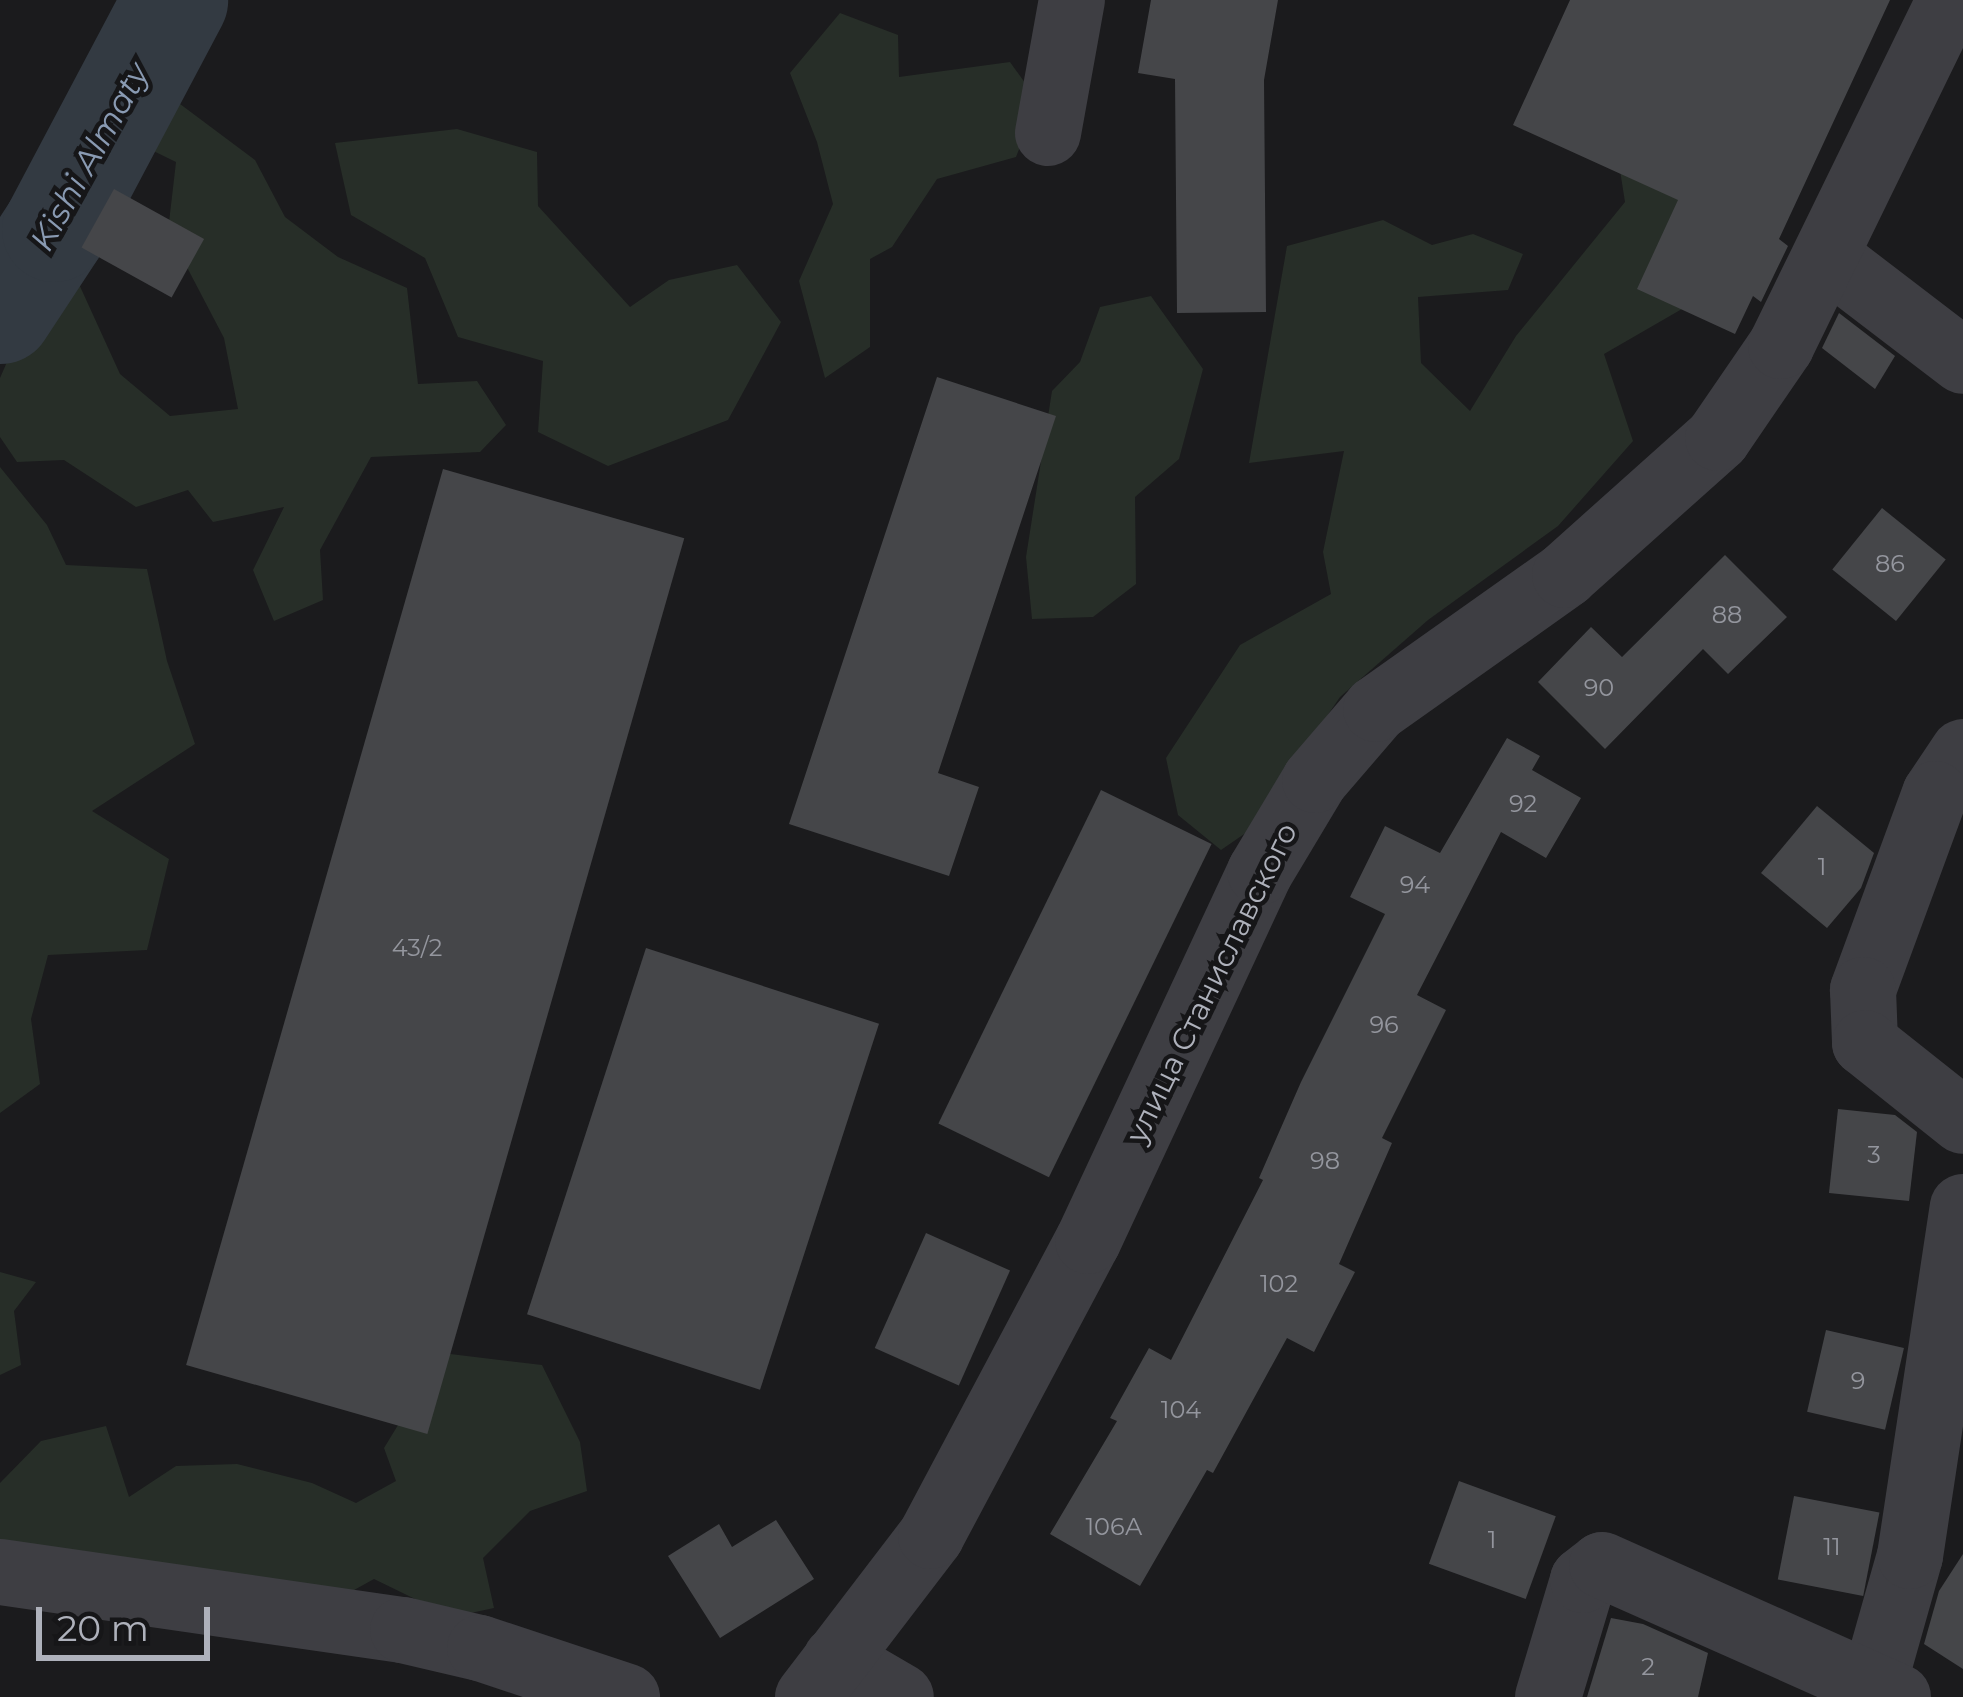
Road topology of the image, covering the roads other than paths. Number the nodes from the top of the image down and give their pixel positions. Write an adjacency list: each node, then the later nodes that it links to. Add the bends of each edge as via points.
1 (1072, 0): 3 (street)
2 (1950, 0): 4 (street, улица Станиславского)
3 (1048, 133)
4 (1826, 256): 5 (street); 10 (street, улица Станиславского, via 1781,346 1718,438 1565,575 1376,709 1315,780 1260,872 1088,1240 931,1536)
5 (1963, 362)
6 (1963, 752): 7 (street, via 1936,794 1863,990 1864,1043)
7 (1963, 1120)
8 (1963, 1208): 11 (street)
9 (0, 1572): 12 (street, via 336,1618 480,1648)
10 (822, 1678): 13 (street)
11 (1886, 1690): 14 (street, via 1602,1565 1582,1580)
12 (627, 1697)
13 (901, 1697)
14 (1548, 1697)

